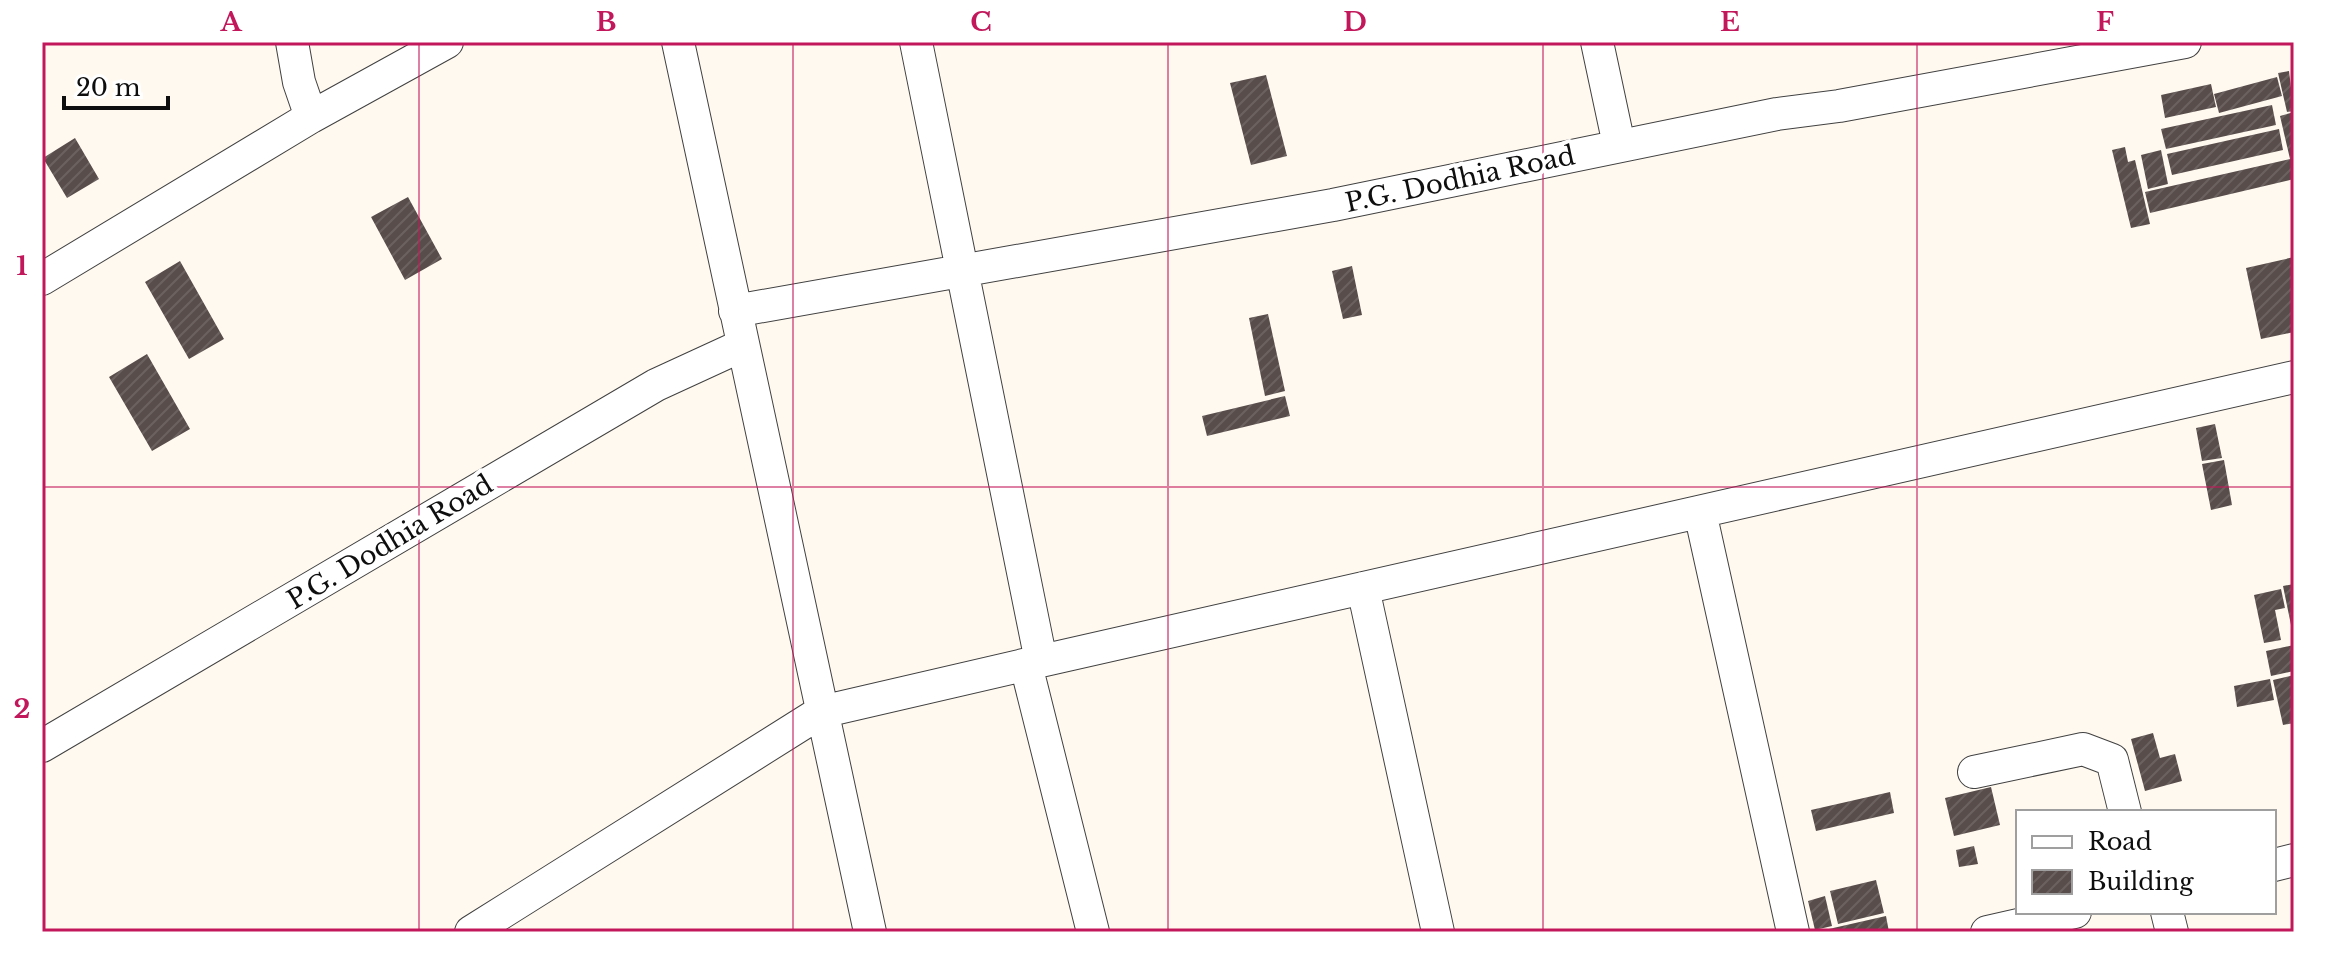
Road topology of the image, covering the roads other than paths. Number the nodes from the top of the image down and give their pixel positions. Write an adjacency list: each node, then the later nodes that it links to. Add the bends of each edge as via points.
1 (292, 42): 7 (street)
2 (447, 42): 7 (street)
3 (678, 42): 11 (street)
4 (916, 42): 9 (street)
5 (1597, 42): 8 (street)
6 (2185, 42): 8 (street, P.G. Dodhia Road)
7 (311, 117): 10 (street)
8 (1619, 145): 9 (street, P.G. Dodhia Road, via 1333,205)
9 (964, 268): 11 (street, P.G. Dodhia Road); 16 (street)
10 (42, 279)
11 (735, 311): 12 (street)
12 (743, 345): 17 (street); 18 (street, P.G. Dodhia Road, via 656,385)
13 (2294, 377): 14 (street)
14 (1700, 512): 15 (street); 26 (street)
15 (1363, 588): 16 (street); 25 (street)
16 (1034, 663): 17 (street); 24 (street)
17 (821, 712): 22 (street); 23 (street)
18 (42, 746)
19 (1974, 772): 20 (street, via 2083,749 2112,760)
20 (2124, 810)
21 (2066, 914): 27 (street)
22 (471, 932)
23 (870, 932)
24 (1093, 932)
25 (1438, 932)
26 (1793, 932)
27 (1987, 932)

